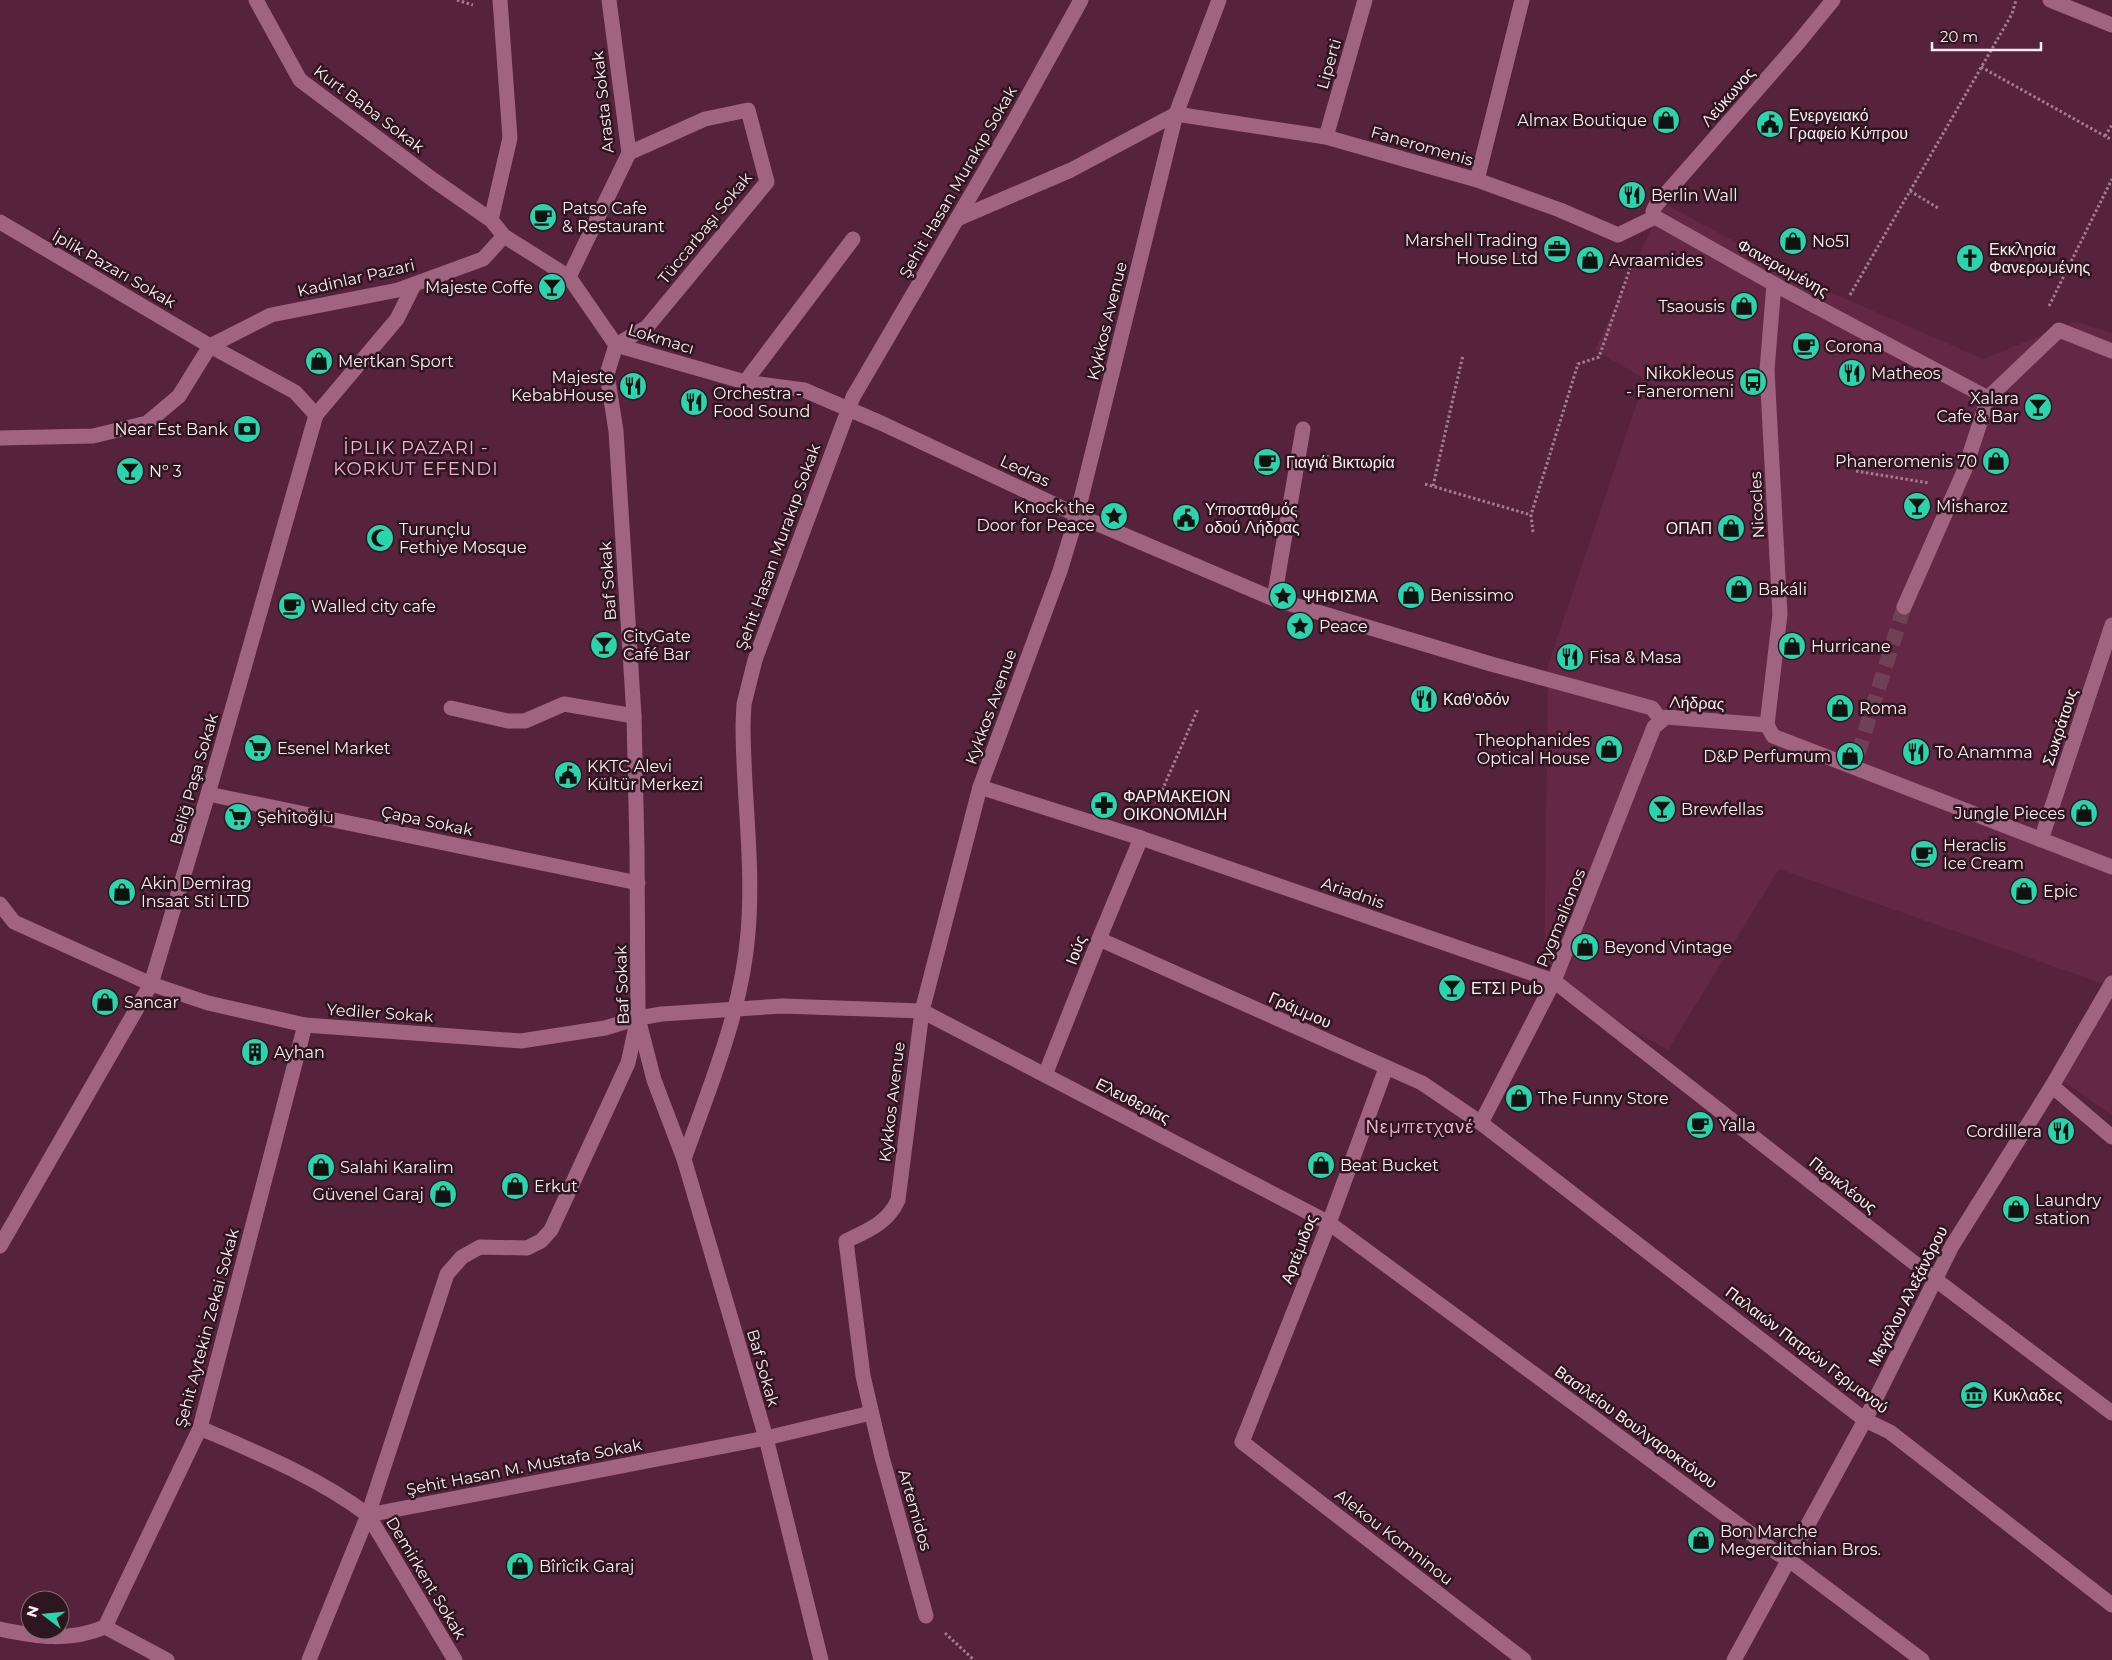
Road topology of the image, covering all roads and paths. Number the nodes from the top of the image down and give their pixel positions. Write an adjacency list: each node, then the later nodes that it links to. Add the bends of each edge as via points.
1 (256, 0): 25 (street, Kurt Baba Sokak, via 300,80)
2 (500, 0): 25 (street, via 510,138)
3 (609, 0): 18 (street, Arasta Sokak)
4 (1081, 0): 24 (street, Şehit Hasan Murakıp Sokak)
5 (1219, 0): 13 (street, Kykkos Avenue)
6 (1365, 0): 16 (street, Liperti)
7 (1522, 0): 20 (street, Faneromenis)
8 (1833, 0): 23 (street, Λεύκωνος, via 1656,205)
9 (2016, 0): 12 (path, via 2012,14)
10 (2050, 0): 11 (street)
11 (2112, 25)
12 (1981, 67): 15 (path); 21 (path)
13 (1176, 114): 16 (street, Faneromenis); 24 (street, via 1071,170); 49 (street, Kykkos Avenue)
14 (2112, 126): 15 (path)
15 (2105, 136): 17 (path)
16 (1326, 137): 20 (street, Faneromenis)
17 (2112, 140)
18 (629, 153): 30 (street, Arasta Sokak); 35 (street, Tüccarbaşı Sokak, via 705,119 748,110 767,182 646,327)
19 (2112, 179): 34 (path)
20 (1477, 180): 23 (street, via 1618,235)
21 (1910, 191): 22 (path); 33 (path)
22 (1938, 208)
23 (1654, 217): 32 (street, Φανερωμένης)
24 (957, 219): 41 (street, Şehit Hasan Murakıp Sokak)
25 (491, 220): 27 (street, Kurt Baba Sokak)
26 (0, 222): 36 (street, İplik Pazarı Sokak)
27 (504, 236): 30 (street, Lokmacı); 31 (street, Kadinlar Pazari, via 483,259)
28 (852, 239): 39 (street)
29 (1634, 256): 50 (path, via 1599,357 1578,364)
30 (569, 277): 35 (street, Lokmacı)
31 (414, 284): 36 (street, Kadinlar Pazari, via 271,315); 42 (street, via 397,319)
32 (1774, 284): 40 (street, Φανερωμένης); 60 (street, Nicocles, via 1767,370 1780,614)
33 (1852, 292)
34 (2047, 310)
35 (616, 345): 39 (street, Lokmacı); 58 (street, Baf Sokak, via 607,374 616,432)
36 (210, 346): 42 (street, via 295,392); 44 (street, via 179,396 147,423 93,436)
37 (2112, 351): 40 (street, via 2059,330)
38 (1463, 355): 47 (path)
39 (745, 382): 41 (street, Lokmacı, via 804,390)
40 (1988, 398): 48 (street)
41 (848, 409): 49 (street, Ledras); 75 (street, Şehit Hasan Murakıp Sokak, via 754,660 744,704 750,901 748,936)
42 (316, 415): 64 (street, Beliğ Paşa Sokak)
43 (1303, 429): 53 (street)
44 (0, 438)
45 (1856, 471): 48 (path)
46 (1425, 484): 47 (path)
47 (1433, 486): 50 (path)
48 (1957, 487): 54 (street)
49 (1077, 515): 52 (street, Ledras); 63 (street, Kykkos Avenue, via 1060,571)
50 (1531, 515): 51 (path)
51 (1533, 532)
52 (1217, 573): 53 (street, Λήδρας)
53 (1274, 599): 59 (street, Λήδρας, via 1652,708)
54 (1904, 607)
55 (2112, 624): 66 (street, Σωκράτους)
56 (451, 708): 58 (street, via 508,721 525,721 564,704)
57 (1198, 708): 65 (path)
58 (634, 716): 68 (street, Baf Sokak)
59 (1661, 720): 60 (street, Λήδρας, via 1666,717); 72 (street, Pygmalionos, via 1654,727)
60 (1767, 725): 62 (street, via 1773,736)
61 (1858, 754): 62 (street)
62 (1855, 769): 66 (street)
63 (980, 787): 65 (street, Ariadnis); 76 (street, Kykkos Avenue)
64 (208, 794): 68 (street, Çapa Sokak); 74 (street, Beliğ Paşa Sokak)
65 (1141, 838): 71 (street, Ιούς); 72 (street, Ariadnis)
66 (2041, 840): 67 (street)
67 (2112, 867)
68 (638, 882): 77 (street, Baf Sokak)
69 (0, 904): 70 (street, Yediler Sokak)
70 (7, 923): 74 (street, Yediler Sokak)
71 (1098, 939): 79 (street, Γράμμου); 80 (street, Ιούς)
72 (1554, 981): 82 (street, Pygmalionos); 87 (street, Περικλέους)
73 (2112, 983): 81 (street, Μεγάλου Αλεξάνδρου)
74 (152, 984): 78 (street, Yediler Sokak, via 208,1003); 86 (street, Beliğ Paşa Sokak)
75 (734, 1010): 76 (street, Yediler Sokak, via 782,1006); 77 (street, Yediler Sokak); 84 (street, Şehit Hasan Murakıp Sokak)
76 (922, 1010): 80 (street, Ελευθερίας); 88 (street, Kykkos Avenue, via 898,1200 894,1210 878,1226 846,1241 863,1376)
77 (638, 1018): 78 (street, Yediler Sokak, via 605,1028 521,1041); 84 (street, Baf Sokak, via 654,1080); 94 (street, via 628,1063 551,1230 541,1241 527,1248 480,1247 462,1257 447,1274)
78 (305, 1025): 91 (street, Şehit Aytekin Zekai Sokak)
79 (1386, 1068): 82 (street, Γράμμου, via 1422,1083); 85 (street, Αρτέμιδος)
80 (1046, 1076): 85 (street, Ελευθερίας)
81 (2052, 1086): 83 (street); 87 (street, Μεγάλου Αλεξάνδρου, via 1952,1246)
82 (1481, 1123): 90 (street, Παλαιών Πατρών Γερμανού)
83 (2112, 1137)
84 (684, 1159): 92 (street, Baf Sokak)
85 (1329, 1223): 93 (street, Αρτέμιδος); 95 (street, Βασιλείου Βουλγαροκτόνου)
86 (0, 1246)
87 (1936, 1280): 89 (street, Περικλέους); 90 (street, Μεγάλου Αλεξάνδρου)
88 (871, 1413): 92 (street, Şehit Hasan M. Mustafa Sokak); 97 (street, Artemidos)
89 (2112, 1413)
90 (1865, 1420): 95 (street, Μεγάλου Αλεξάνδρου); 96 (street, Παλαιών Πατρών Γερμανού, via 1890,1432)
91 (200, 1428): 94 (street, via 283,1464); 98 (street, Şehit Aytekin Zekai Sokak)
92 (766, 1438): 94 (street, Şehit Hasan M. Mustafa Sokak); 103 (street, Baf Sokak)
93 (1242, 1442): 105 (street, Alekou Komninou)
94 (368, 1515): 101 (street); 102 (street, Demirkent Sokak)
95 (1789, 1560): 106 (street, Μεγάλου Αλεξάνδρου); 107 (street, Βασιλείου Βουλγαροκτόνου)
96 (2112, 1605)
97 (926, 1616): 104 (path)
98 (106, 1627): 99 (street, via 69,1637 34,1637); 100 (street)
99 (0, 1629)
100 (167, 1660)
101 (309, 1660)
102 (455, 1660)
103 (821, 1660)
104 (974, 1660)
105 (1524, 1660)
106 (1734, 1660)
107 (1922, 1660)

